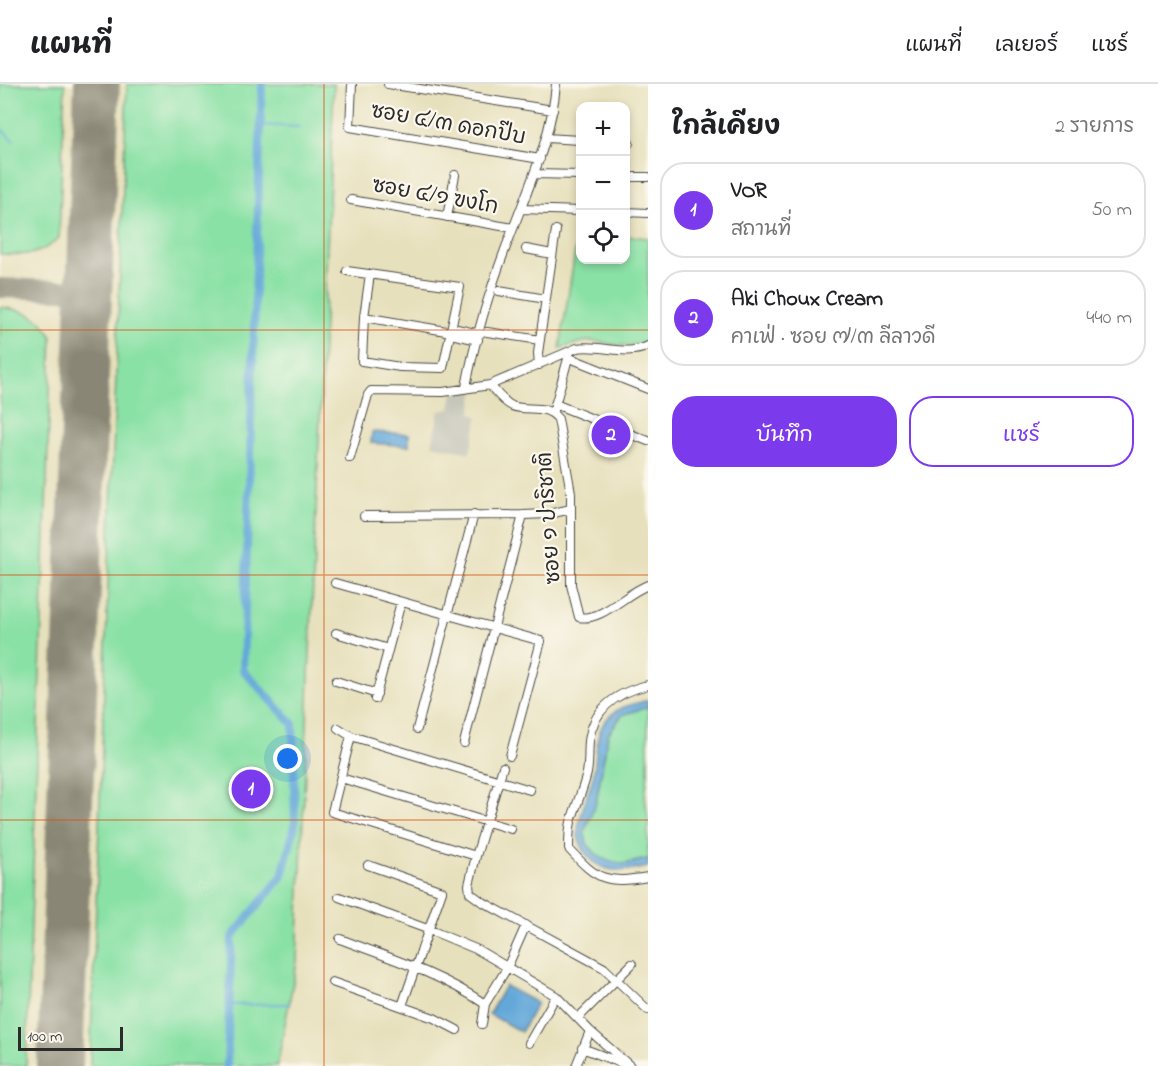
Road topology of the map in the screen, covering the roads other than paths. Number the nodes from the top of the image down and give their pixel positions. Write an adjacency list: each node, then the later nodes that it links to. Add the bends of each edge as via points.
1 (352, 84): 7 (street, ซอย ๔/๓ ดอกปีบ, via 350,127)
2 (388, 84): 4 (street)
3 (556, 84): 4 (street)
4 (553, 110): 5 (street)
5 (546, 138): 6 (street); 7 (street)
6 (576, 140)
7 (540, 159): 8 (street)
8 (535, 174): 10 (street); 14 (street)
9 (455, 175): 18 (street)
10 (576, 176)
11 (630, 177): 12 (street)
12 (648, 177)
13 (351, 200): 18 (street, ซอย ๔/๑ ฃงโก)
14 (521, 209): 15 (street); 19 (street)
15 (576, 211)
16 (630, 212): 17 (street)
17 (648, 213)
18 (447, 217): 19 (street, ซอย ๔/๑ ฃงโก)
19 (513, 228): 29 (street, via 493,283)
20 (556, 230): 22 (street)
21 (526, 249): 22 (street)
22 (552, 254): 26 (street)
23 (347, 271): 24 (street)
24 (370, 274): 27 (street); 28 (street, via 460,288)
25 (499, 291): 26 (street)
26 (546, 298): 30 (street)
27 (364, 317): 28 (street); 28 (street, via 362,361 443,368)
28 (452, 331): 29 (street)
29 (482, 335): 30 (street); 35 (street)
30 (540, 340): 33 (street)
31 (648, 346): 32 (street, via 622,351 590,346)
32 (569, 355): 33 (street); 36 (street); 37 (street)
33 (539, 365): 34 (street)
34 (490, 385): 35 (street); 37 (street, via 513,406)
35 (466, 387): 39 (street, via 443,392 371,391)
36 (648, 389)
37 (554, 408): 38 (street); 40 (street, ซอย ๑ ปาริชาติ, via 561,426)
38 (648, 441)
39 (350, 458)
40 (571, 509): 42 (street); 45 (street, ซอย ๑ ปาริชาติ, via 571,585 579,617 588,619)
41 (474, 514): 42 (street); 43 (street); 47 (street)
42 (523, 515): 48 (street)
43 (364, 516)
44 (335, 583): 46 (street)
45 (648, 585)
46 (401, 602): 47 (street); 50 (street)
47 (447, 615): 48 (street); 54 (street)
48 (494, 628): 56 (street); 57 (street, via 541,641)
49 (336, 633): 50 (street)
50 (388, 649): 51 (street, via 376,696)
51 (336, 681)
52 (648, 686): 66 (street, via 614,699 594,721 569,849 582,865 609,880)
53 (338, 728): 55 (street)
54 (417, 729)
55 (351, 736): 59 (street); 60 (street)
56 (464, 743)
57 (510, 756)
58 (503, 767): 60 (street)
59 (341, 778): 62 (street); 64 (street, via 332,812)
60 (498, 780): 61 (street); 62 (street)
61 (530, 790)
62 (487, 821): 63 (street); 64 (street)
63 (511, 829)
64 (476, 856): 68 (street, via 470,893)
65 (368, 865): 69 (street, via 442,891)
66 (648, 877)
67 (339, 897): 69 (street)
68 (526, 925): 73 (street); 74 (street, via 604,968)
69 (430, 930): 72 (street); 73 (street, via 478,950)
70 (340, 939): 72 (street)
71 (632, 964): 74 (street)
72 (416, 968): 77 (street, via 461,988); 78 (street)
73 (507, 968): 76 (street); 77 (street)
74 (616, 980): 79 (street); 80 (street)
75 (332, 982): 78 (street)
76 (556, 996): 80 (street); 84 (street)
77 (485, 1004): 81 (street)
78 (402, 1006): 82 (street)
79 (648, 1010)
80 (578, 1018): 83 (street)
81 (482, 1024)
82 (457, 1030)
83 (590, 1031): 85 (street); 87 (street)
84 (529, 1043)
85 (582, 1048): 86 (street); 87 (street)
86 (576, 1066)
87 (629, 1066)

